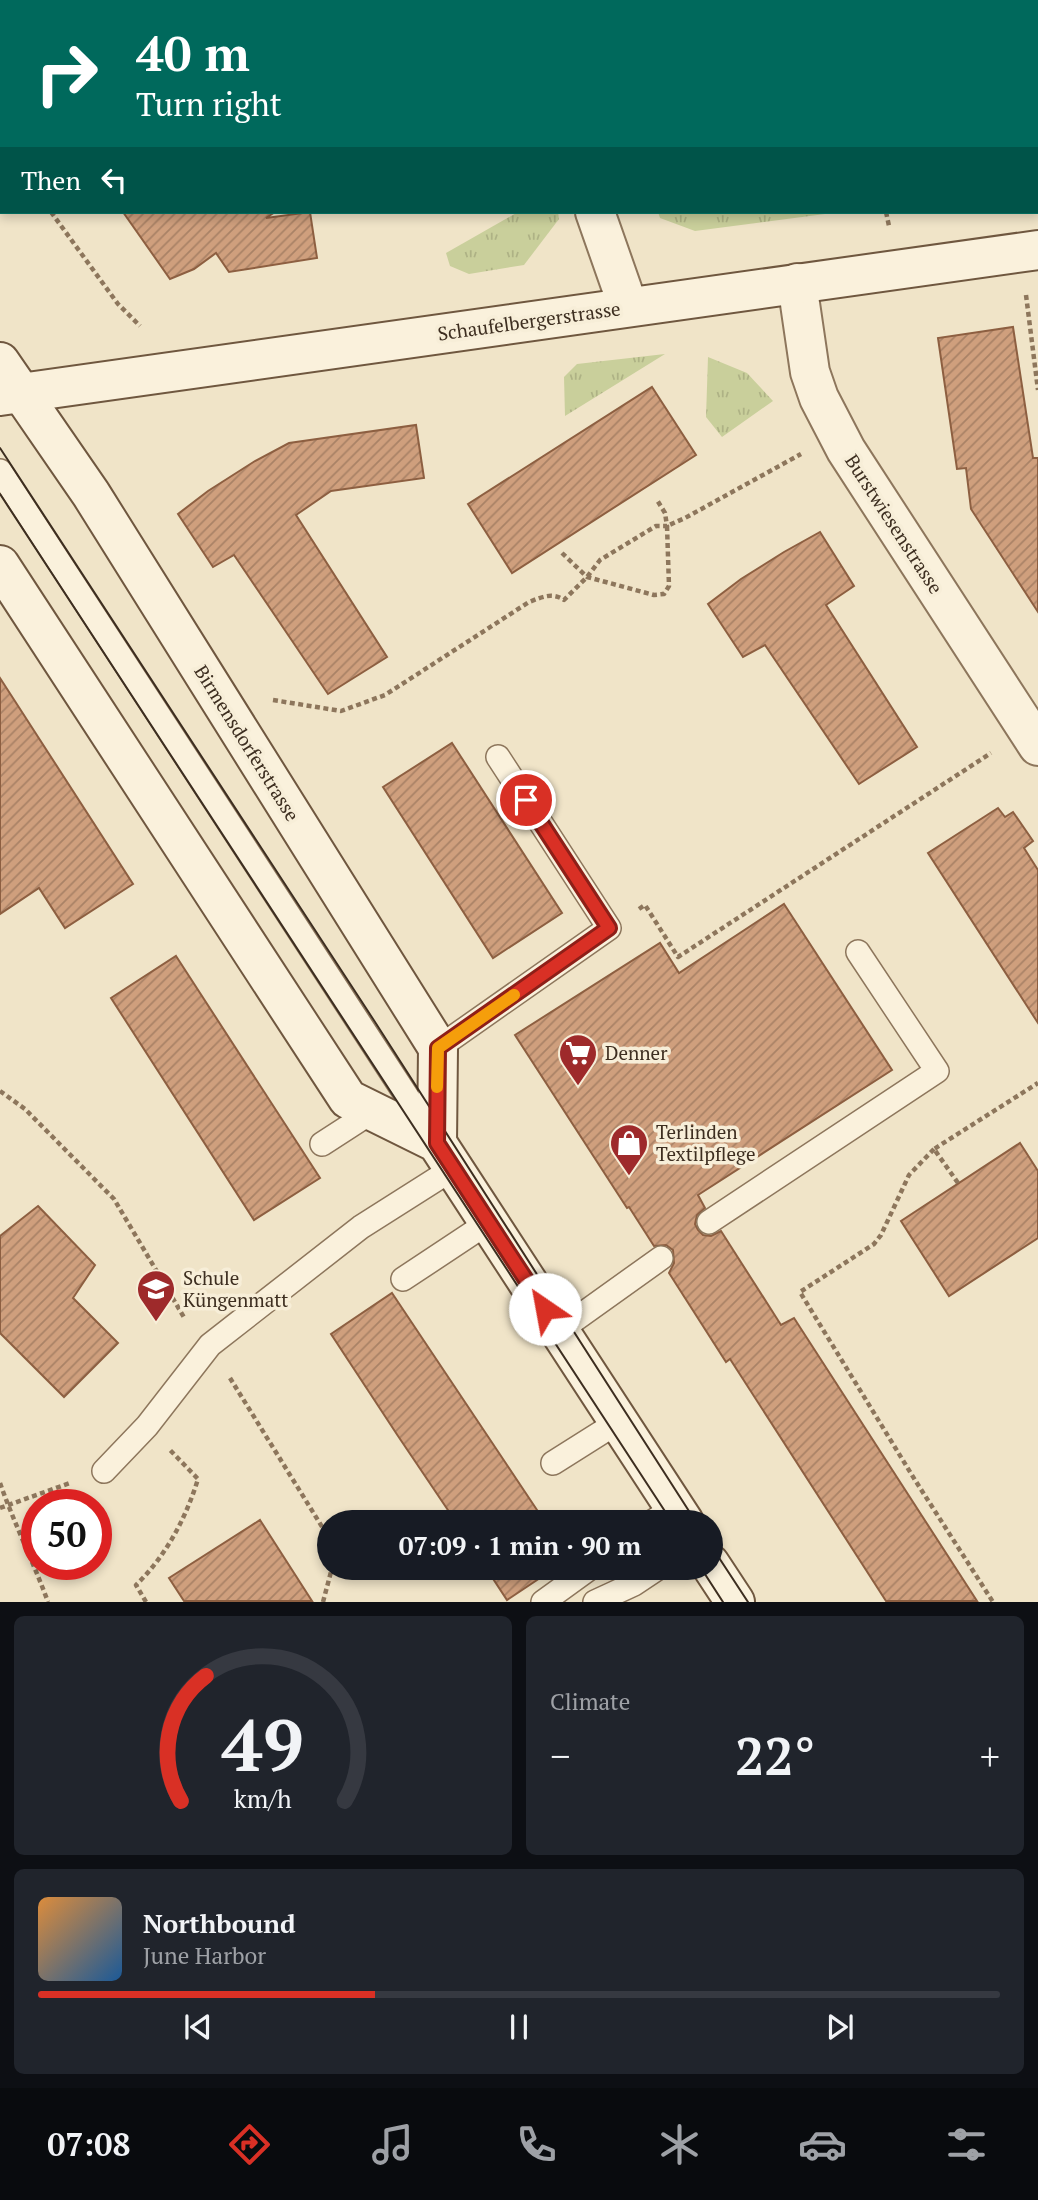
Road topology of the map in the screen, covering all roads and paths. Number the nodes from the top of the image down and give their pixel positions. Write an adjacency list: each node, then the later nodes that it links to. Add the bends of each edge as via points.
1 (52, 214): 8 (path, via 118,304)
2 (596, 214): 7 (main road)
3 (886, 214): 4 (path)
4 (889, 226)
5 (1029, 251): 6 (main road, Schaufelbergerstrasse); 10 (path)
6 (797, 283): 7 (main road, Schaufelbergerstrasse); 19 (main road, Burstwiesenstrasse, via 810,372 819,398 846,450)
7 (628, 306): 9 (main road, Schaufelbergerstrasse, via 106,382)
8 (140, 326)
9 (7, 383): 23 (main road, Birmensdorferstrasse, via 90,494)
10 (1038, 390)
11 (812, 447): 14 (path)
12 (0, 471): 29 (lane)
13 (657, 500): 14 (path)
14 (667, 526): 17 (path, via 656,526 600,560); 17 (path, via 670,586 664,594)
15 (562, 553): 17 (path)
16 (0, 565): 26 (main road, via 348,1099)
17 (587, 577): 18 (path, via 564,600 546,595 529,602 385,695 341,711)
18 (268, 699)
19 (1033, 738): 21 (path, via 678,957)
20 (498, 757): 23 (lane, via 609,928)
21 (647, 910)
22 (859, 952): 32 (lane, via 937,1070)
23 (438, 1048): 29 (main road)
24 (1038, 1083): 28 (path)
25 (0, 1091): 36 (path, via 25,1109 114,1199 188,1323)
26 (373, 1111): 27 (lane); 29 (main road)
27 (322, 1144)
28 (933, 1149): 30 (path); 56 (path, via 909,1175 874,1244 800,1292)
29 (445, 1156): 31 (main road); 36 (lane)
30 (958, 1183)
31 (489, 1222): 34 (lane); 35 (main road)
32 (709, 1222)
33 (661, 1258): 35 (lane)
34 (403, 1279)
35 (559, 1331): 37 (main road)
36 (210, 1345): 38 (lane); 45 (path)
37 (618, 1422): 39 (lane); 44 (main road)
38 (147, 1426): 40 (lane); 51 (path, via 198,1479 189,1508 155,1566 136,1585)
39 (553, 1463)
40 (104, 1471): 42 (path)
41 (0, 1483): 42 (path)
42 (8, 1505): 43 (path); 50 (path)
43 (0, 1508)
44 (666, 1510)
45 (317, 1519)
46 (329, 1580): 52 (path)
47 (575, 1580): 53 (lane)
48 (640, 1580): 54 (lane)
49 (721, 1580): 55 (main road)
50 (48, 1601)
51 (146, 1601)
52 (323, 1601)
53 (543, 1601)
54 (595, 1601)
55 (735, 1601)
56 (993, 1601)

